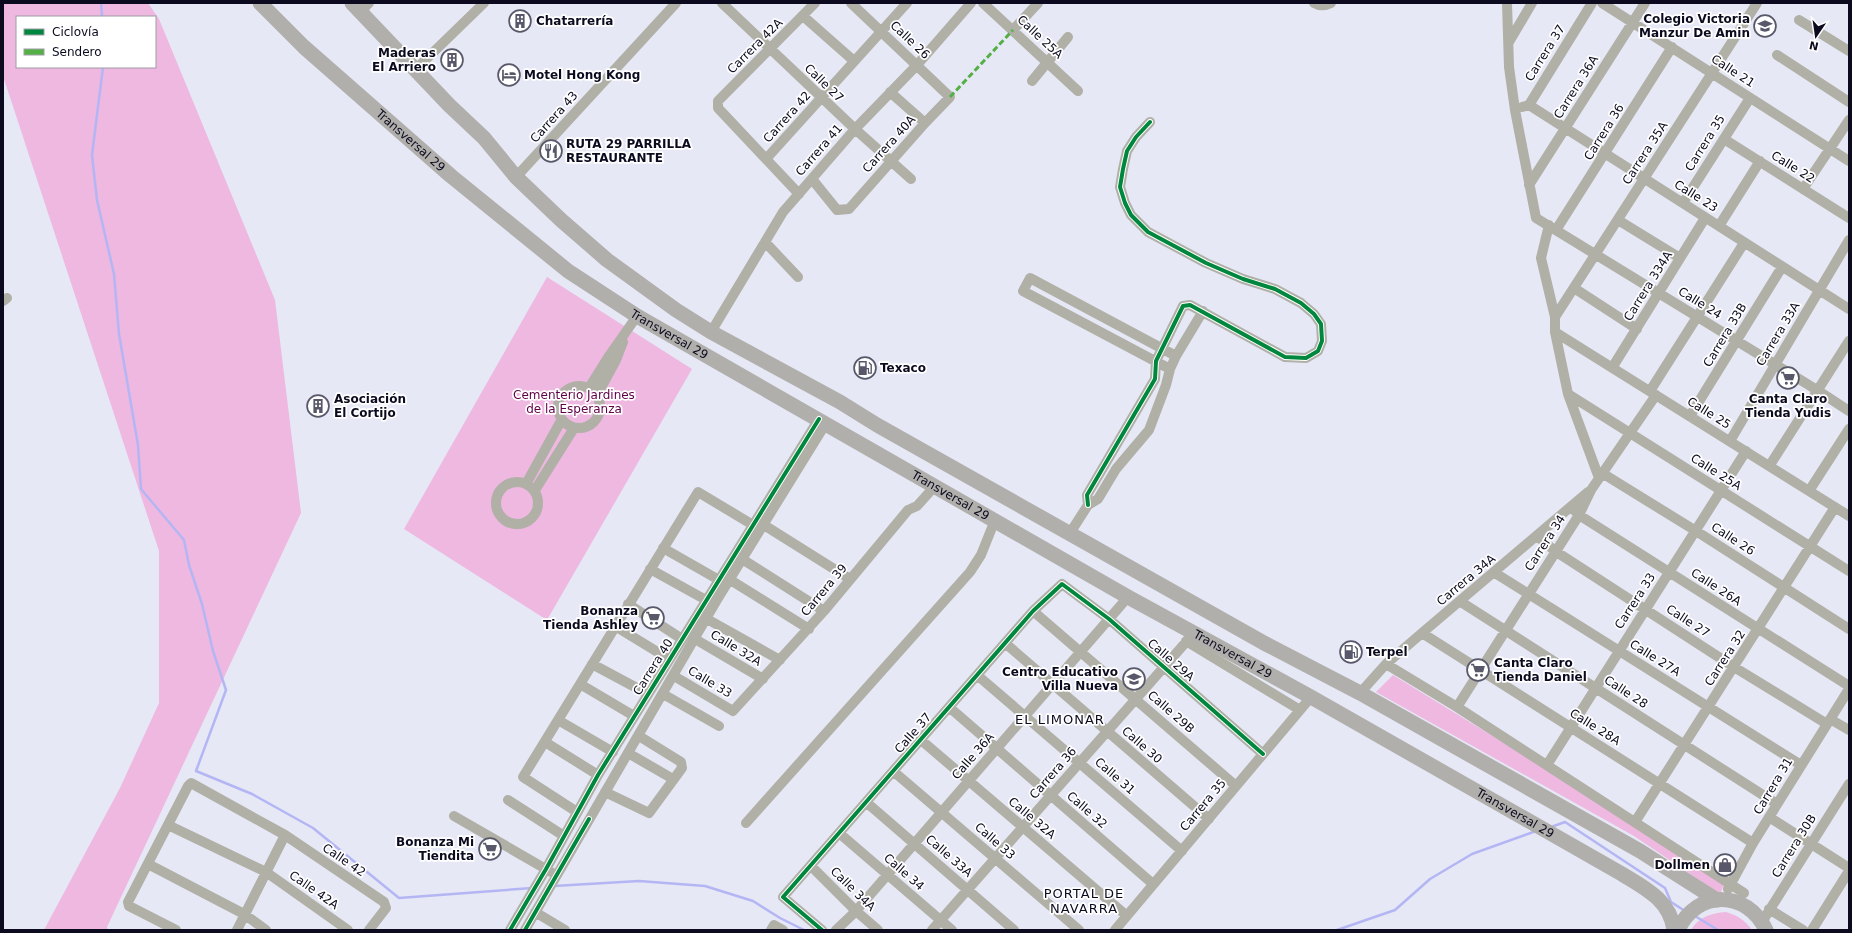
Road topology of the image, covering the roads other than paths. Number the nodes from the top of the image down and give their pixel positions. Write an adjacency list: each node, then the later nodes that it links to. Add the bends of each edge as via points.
1 (260, 3): 83 (highway, Transversal 29, via 304,47 451,176 568,271)
2 (484, 3): 34 (street)
3 (676, 3): 57 (street, Carrera 43)
4 (722, 3): 28 (street, Calle 27)
5 (815, 3): 20 (street, Carrera 42A)
6 (851, 3): 24 (street, Calle 26)
7 (907, 3): 24 (street, Carrera 42)
8 (971, 3): 33 (street, Carrera 41)
9 (983, 3): 23 (street, Calle 25A)
10 (1038, 3): 23 (street)
11 (1314, 3): 18 (street, via 1320,6)
12 (1507, 3): 26 (street)
13 (1532, 3): 26 (street)
14 (1592, 3): 43 (street, Carrera 37)
15 (1602, 3): 22 (street, Calle 21)
16 (1644, 3): 22 (street, Carrera 36A)
17 (1757, 3): 35 (street, Carrera 35A)
18 (1329, 4)
19 (360, 6): 34 (highway, Transversal 29)
20 (803, 16): 28 (street, Carrera 42A); 31 (street)
21 (1799, 20): 29 (street)
22 (1632, 22): 27 (street, Calle 21); 49 (street, Carrera 36A)
23 (1013, 30): 32 (street, Calle 25A)
24 (881, 31): 31 (street, Carrera 42); 33 (street, Calle 26)
25 (1068, 37): 32 (street)
26 (1509, 42): 44 (street, via 1509,67)
27 (1672, 47): 35 (street, Calle 21); 52 (street, Carrera 36)
28 (771, 50): 40 (street, Calle 27); 53 (street, Carrera 42A, via 718,101 718,108)
29 (1849, 51)
30 (1777, 55): 42 (street)
31 (854, 61): 40 (street, Carrera 42)
32 (1047, 62): 36 (street); 37 (street, Calle 25A)
33 (917, 65): 38 (street, Carrera 41); 39 (street, Calle 26)
34 (415, 70): 57 (highway, Transversal 29, via 484,138)
35 (1712, 73): 41 (street, Calle 21); 60 (street, Carrera 35A)
36 (1032, 81)
37 (1078, 91)
38 (890, 92): 47 (street); 48 (street, Carrera 41)
39 (950, 97): 47 (street, Carrera 40A)
40 (821, 98): 48 (street, Calle 27); 53 (street, Carrera 42)
41 (1750, 98): 50 (street, Carrera 35); 51 (street, Calle 21)
42 (1849, 102)
43 (1529, 105): 44 (street); 49 (street, Calle 23)
44 (1515, 110): 61 (street)
45 (1849, 120): 51 (street)
46 (1150, 122): 81 (street, via 1127,151 1123,168 1120,187 1131,215 1148,232 1200,260 1243,279 1275,289 1301,303 1321,324 1322,341 1318,351 1306,358 1285,357)
47 (925, 123): 54 (street, Carrera 40A)
48 (854, 129): 54 (street, Calle 27); 58 (street, Carrera 41)
49 (1566, 129): 52 (street, Calle 23); 61 (street, Carrera 36A)
50 (1724, 139): 56 (street, Calle 22); 64 (street, Carrera 35)
51 (1830, 149): 55 (street, Calle 21); 62 (street)
52 (1606, 154): 60 (street, Calle 23); 69 (street, Carrera 36)
53 (766, 159): 63 (street)
54 (891, 161): 58 (street, Carrera 40A, via 848,209 837,210); 59 (street, Calle 27)
55 (1849, 161)
56 (1760, 162): 62 (street, Calle 22); 68 (street)
57 (516, 177): 88 (highway, Transversal 29, via 607,260)
58 (812, 179): 63 (street, Carrera 41)
59 (911, 179)
60 (1644, 179): 64 (street, Calle 23); 67 (street, Carrera 35A)
61 (1529, 185): 69 (street, Calle 24, via 1536,218)
62 (1803, 189): 66 (street, Calle 22)
63 (798, 194): 71 (street, Carrera 41, via 783,212)
64 (1682, 203): 65 (street, Calle 23)
65 (1705, 218): 68 (street, Calle 23); 74 (street, Carrera 334A)
66 (1849, 218)
67 (1618, 220): 73 (street, Carrera 35A); 74 (street)
68 (1719, 226): 72 (street, Calle 23)
69 (1552, 228): 73 (street, Calle 24); 85 (street, via 1542,265)
70 (1849, 240): 78 (street, Carrera 33A)
71 (765, 242): 76 (street); 88 (street, Carrera 41)
72 (1744, 243): 75 (street, Calle 23); 84 (street, Carrera 34)
73 (1596, 254): 77 (street, Carrera 35A); 79 (street, Calle 24)
74 (1680, 258): 79 (street, Carrera 334A)
75 (1782, 267): 78 (street, Calle 23); 90 (street, Carrera 33B)
76 (798, 277)
77 (1574, 288): 85 (street, Carrera 35A); 87 (street)
78 (1819, 290): 80 (street, Calle 23); 95 (street, Carrera 33A)
79 (1659, 293): 84 (street, Calle 24); 87 (street, Carrera 334A)
80 (1849, 309)
81 (1203, 311): 92 (street, via 1190,305 1184,306); 93 (street)
82 (1097, 314): 86 (street); 86 (street, via 1030,278 1023,291); 92 (street)
83 (637, 316): 99 (street); 105 (highway, Transversal 29)
84 (1698, 316): 90 (street, Calle 24); 100 (street, Carrera 34)
85 (1555, 317): 89 (street)
86 (1091, 327): 94 (street)
87 (1636, 329): 96 (street, Carrera 334A)
88 (711, 332): 128 (highway, Transversal 29)
89 (1555, 332): 96 (street, Calle 25); 101 (street)
90 (1737, 341): 95 (street, Calle 24); 103 (street, Carrera 33B)
91 (1849, 341): 98 (street)
92 (1162, 348): 93 (street); 94 (street)
93 (1176, 356): 97 (street)
94 (1156, 361): 97 (street); 119 (street, via 1154,379 1088,495)
95 (1776, 364): 98 (street, Calle 24); 110 (street, Carrera 33A)
96 (1612, 368): 100 (street, Calle 25)
97 (1170, 369): 119 (street, via 1150,430 1116,468 1098,500)
98 (1818, 390): 102 (street, Calle 24); 113 (street)
99 (593, 391): 104 (street, via 574,386 561,395 558,410); 106 (street, via 601,404 597,419 590,426)
100 (1653, 393): 103 (street, Calle 25); 108 (street, Carrera 34)
101 (1568, 394): 108 (street, Calle 25A); 114 (street)
102 (1849, 411)
103 (1690, 416): 110 (street, Calle 25)
104 (562, 420): 106 (street); 109 (street)
105 (822, 421): 115 (highway, Transversal 29); 125 (street, Carrera 40); 126 (street, Carrera 40)
106 (574, 428): 111 (street)
107 (1849, 429): 118 (street)
108 (1630, 434): 114 (street, Carrera 34); 117 (street, Calle 25A)
109 (551, 439): 111 (street); 111 (street, via 531,487)
110 (1730, 441): 112 (street, Calle 25)
111 (563, 446)
112 (1746, 451): 113 (street, Calle 25); 117 (street, Carrera 33)
113 (1770, 466): 118 (street, Calle 25)
114 (1601, 476): 116 (street, Carrera 34); 127 (street, Calle 26)
115 (935, 486): 124 (highway, Transversal 29); 139 (street, Carrera 39, via 917,506 908,510)
116 (1591, 490): 120 (street, Carrera 34A); 122 (street, Carrera 34)
117 (1721, 490): 127 (street, Carrera 33); 130 (street, Calle 25A)
118 (1809, 491): 121 (street, Calle 25)
119 (1088, 505): 128 (street)
120 (1571, 506): 122 (street, Calle 26A); 129 (street, Carrera 34A)
121 (1835, 507): 123 (street, Calle 25); 130 (street, Carrera 32)
122 (1579, 515): 132 (street, Carrera 34); 136 (street, Calle 26A)
123 (1849, 516)
124 (995, 520): 143 (highway, Transversal 29); 225 (street, via 981,555 970,572)
125 (752, 525): 131 (street, via 698,492); 138 (street, Carrera 40)
126 (764, 525): 133 (street, Carrera 40); 139 (street)
127 (1696, 530): 136 (street, Carrera 33); 141 (street, Calle 26)
128 (1070, 533): 178 (highway, Transversal 29, via 1264,643)
129 (1537, 536): 132 (street, Calle 27); 137 (street, Carrera 34A)
130 (1810, 547): 135 (street, Calle 25A); 141 (street, Carrera 32)
131 (664, 548): 134 (street); 138 (street)
132 (1555, 551): 142 (street, Carrera 34); 147 (street, Calle 27)
133 (742, 559): 138 (street, Carrera 40); 148 (street)
134 (650, 569): 144 (street); 146 (street)
135 (1849, 571)
136 (1670, 572): 147 (street, Carrera 33); 154 (street, Calle 26A)
137 (1495, 573): 142 (street, Calle 27A); 145 (street, Carrera 34A)
138 (724, 578): 144 (street, Carrera 40); 151 (street, Carrera 40); 153 (street)
139 (850, 579): 148 (street, Carrera 39)
140 (1062, 584): 149 (street, Calle 37); 150 (street, Calle 29A)
141 (1784, 588): 154 (street, Carrera 32); 155 (street, Calle 26)
142 (1528, 594): 156 (street, Carrera 34); 163 (street, Calle 27A)
143 (1128, 597): 150 (street, Calle 36A); 158 (highway, Transversal 29)
144 (706, 600): 159 (street, Carrera 40)
145 (1461, 602): 156 (street, Calle 28); 157 (street, Carrera 34A)
146 (628, 604): 152 (street); 159 (street)
147 (1646, 609): 163 (street, Carrera 33); 169 (street, Calle 27)
148 (824, 611): 153 (street, Carrera 39)
149 (1033, 611): 161 (street, Calle 37); 162 (street, Calle 29B)
150 (1109, 618): 162 (street, Calle 36A); 168 (street, Calle 29A)
151 (707, 620): 160 (street, Carrera 40); 165 (street)
152 (615, 626): 164 (street); 166 (street)
153 (809, 629): 165 (street, Carrera 39)
154 (1758, 629): 169 (street, Carrera 32); 176 (street, Calle 26A)
155 (1849, 629)
156 (1506, 630): 170 (street, Carrera 34); 177 (street, Calle 28)
157 (1422, 633): 167 (street, Carrera 34A); 170 (street, Calle 28A)
158 (1190, 637): 168 (street, Carrera 36); 181 (highway, Transversal 29); 186 (street)
159 (682, 639): 164 (street, Carrera 40)
160 (696, 639): 172 (street, Carrera 40); 173 (street, Calle 32A)
161 (1005, 643): 171 (street, Calle 37); 175 (street, Calle 30)
162 (1081, 651): 175 (street, Calle 36A); 182 (street, Calle 29B)
163 (1619, 651): 177 (street, Carrera 33); 185 (street, Calle 27A)
164 (669, 659): 179 (street, Carrera 40)
165 (780, 660): 173 (street, Carrera 39)
166 (592, 664): 174 (street); 179 (street)
167 (1386, 664): 178 (street, Carrera 34A); 184 (street)
168 (1164, 667): 182 (street, Carrera 36); 203 (street, Calle 29A)
169 (1734, 667): 185 (street, Carrera 32); 191 (street, Calle 27)
170 (1481, 670): 184 (street, Carrera 34); 193 (street, Calle 28A)
171 (978, 675): 183 (street, Calle 37); 189 (street, Calle 31)
172 (674, 676): 180 (street, Carrera 40); 187 (street, Calle 33)
173 (763, 679): 187 (street, Carrera 39)
174 (580, 684): 188 (street); 190 (street)
175 (1052, 684): 189 (street, Calle 36A); 195 (street, Calle 30)
176 (1849, 687): 191 (street, Carrera 31)
177 (1596, 688): 193 (street, Carrera 33); 199 (street, Calle 28)
178 (1360, 693): 247 (highway, Transversal 29, via 1640,850)
179 (648, 694): 188 (street, Carrera 40)
180 (663, 694): 192 (street); 196 (street, Carrera 40)
181 (1311, 698): 186 (street, Carrera 35); 270 (highway, Transversal 29, via 1649,890 1662,901)
182 (1135, 699): 195 (street, Carrera 36); 213 (street, Calle 29B)
183 (949, 707): 197 (street, Calle 37); 200 (street, Calle 32)
184 (1457, 707): 205 (street)
185 (1709, 707): 199 (street, Carrera 32); 206 (street, Calle 27A)
186 (1300, 710): 203 (street, Carrera 35)
187 (734, 711)
188 (634, 716): 201 (street, Carrera 40)
189 (1025, 716): 200 (street, Calle 36A); 204 (street, Calle 31)
190 (558, 720): 198 (street); 201 (street)
191 (1828, 721): 194 (street, Calle 27); 206 (street, Carrera 31)
192 (719, 726)
193 (1571, 727): 205 (street, Carrera 33); 211 (street, Calle 28A)
194 (1849, 730)
195 (1107, 731): 204 (street, Carrera 36); 223 (street, Calle 30)
196 (639, 736): 202 (street, Carrera 40); 209 (street, via 681,762 682,768)
197 (921, 740): 207 (street, Calle 37); 210 (street, Calle 32A)
198 (545, 742): 208 (street); 219 (street, via 522,777)
199 (1684, 745): 211 (street, Carrera 32); 218 (street, Calle 28)
200 (996, 749): 210 (street, Calle 36A); 215 (street, Calle 32)
201 (613, 752): 208 (street, Carrera 40)
202 (628, 753): 209 (street); 214 (street, Carrera 40)
203 (1263, 754): 213 (street, Carrera 35)
204 (1079, 763): 215 (street, Carrera 36); 234 (street, Calle 31)
205 (1547, 765): 224 (street)
206 (1801, 765): 218 (street, Carrera 31)
207 (893, 771): 217 (street, Calle 37); 220 (street, Calle 33)
208 (598, 775): 219 (street, Carrera 40)
209 (674, 780): 214 (street, via 649,813)
210 (969, 781): 220 (street, Calle 36A); 227 (street, Calle 32A)
211 (1660, 784): 224 (street, Carrera 32); 231 (street, Calle 28A)
212 (1849, 784): 233 (street, Carrera 30B)
213 (1236, 786): 223 (street, Carrera 35)
214 (605, 792): 241 (street, Carrera 40)
215 (1050, 795): 227 (street, Carrera 36); 243 (street, Calle 32)
216 (508, 800): 230 (street)
217 (866, 802): 228 (street, Calle 37); 232 (street, Calle 33A)
218 (1777, 804): 222 (street, Carrera 31)
219 (577, 812): 230 (street, Carrera 40)
220 (941, 812): 232 (street, Calle 36A); 235 (street, Calle 33)
221 (454, 816): 238 (street)
222 (1769, 817): 231 (street, Carrera 31); 233 (street)
223 (1208, 819): 234 (street, Carrera 35)
224 (1635, 822): 244 (street)
225 (746, 823)
226 (168, 825): 229 (street, Calle 42, via 191,783); 236 (street); 240 (street, Calle 42A)
227 (1023, 827): 235 (street, Carrera 36); 251 (street, Calle 32A)
228 (839, 833): 237 (street, Calle 37); 242 (street, Calle 34)
229 (285, 835): 240 (street); 258 (street, Calle 42, via 384,902 386,908)
230 (564, 836): 238 (street, Carrera 40)
231 (1754, 843): 244 (street, Carrera 31)
232 (914, 844): 242 (street, Calle 36A); 245 (street, Calle 33A)
233 (1811, 844): 239 (street); 253 (street, Carrera 30B)
234 (1182, 851): 243 (street, Carrera 35)
235 (995, 858): 245 (street, Carrera 36); 268 (street, Calle 33)
236 (148, 864): 250 (street); 254 (street, via 128,902 129,906)
237 (811, 866): 248 (street, Calle 34A); 262 (street, Calle 37, via 783,898)
238 (546, 869): 241 (street); 259 (street, Carrera 40)
239 (1849, 869): 273 (street)
240 (266, 872): 250 (street); 257 (street, Calle 42A)
241 (556, 875): 249 (street, Carrera 40)
242 (888, 875): 248 (street, Calle 36A); 252 (street, Calle 34)
243 (1153, 884): 251 (street, Carrera 35)
244 (1730, 884): 246 (street); 247 (street, Carrera 31)
245 (968, 890): 252 (street, Carrera 36); 267 (street, Calle 33A)
246 (1744, 893)
247 (1722, 899): 253 (highway, Transversal 29, via 1744,905); 271 (highway, via 1696,907 1687,914)
248 (856, 911): 263 (street, Calle 36A); 264 (street, Calle 34A)
249 (535, 912): 260 (street, Carrera 40); 261 (street)
250 (244, 914): 255 (street); 256 (street)
251 (1127, 916): 269 (street, Carrera 35)
252 (941, 920): 265 (street, Carrera 36); 266 (street, Calle 34)
253 (1766, 920): 272 (street)
254 (176, 930)
255 (237, 930)
256 (266, 930)
257 (348, 930)
258 (369, 930)
259 (510, 930)
260 (525, 930)
261 (565, 930)
262 (822, 930)
263 (836, 930)
264 (878, 930)
265 (932, 930)
266 (952, 930)
267 (1014, 930)
268 (1079, 930)
269 (1115, 930)
270 (1674, 930)
271 (1678, 930)
272 (1803, 930)
273 (1812, 930)

